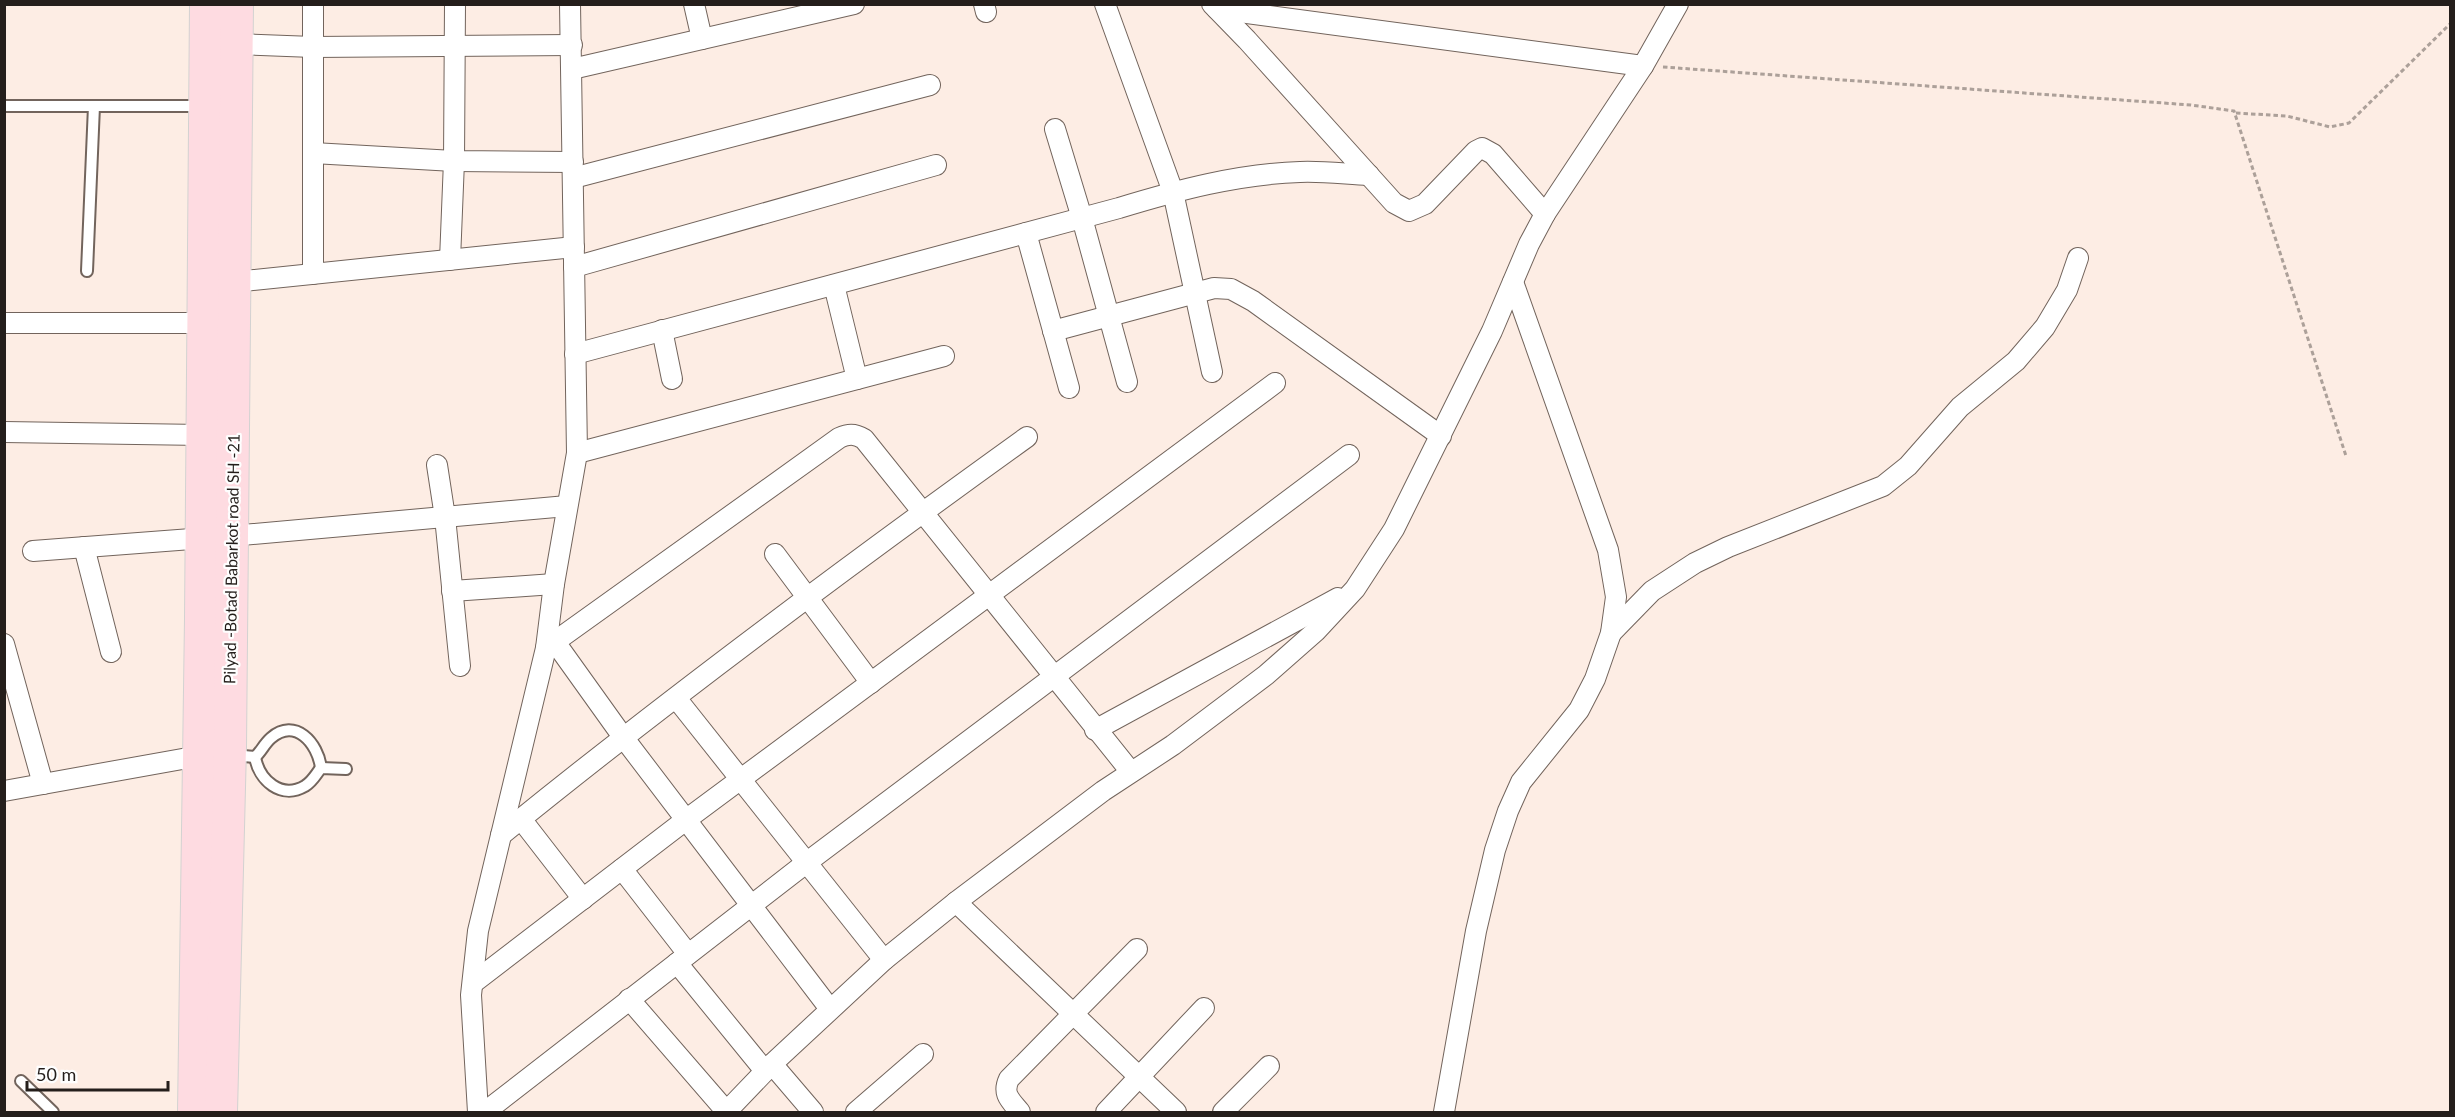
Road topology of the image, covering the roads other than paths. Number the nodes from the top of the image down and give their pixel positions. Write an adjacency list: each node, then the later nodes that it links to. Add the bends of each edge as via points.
1 (206, 4): 22 (main road, Pilyad -Botad Babarkot road SH -21)
2 (237, 4): 13 (main road, Pilyad -Botad Babarkot road SH -21)
3 (314, 4): 16 (street)
4 (455, 4): 15 (street)
5 (570, 4): 14 (street)
6 (694, 4): 12 (street)
7 (854, 4): 11 (street)
8 (1105, 4): 29 (street)
9 (1678, 4): 17 (street)
10 (1214, 7): 17 (street); 28 (street)
11 (804, 10): 12 (street)
12 (702, 39): 18 (street)
13 (237, 44): 16 (street); 38 (main road, Pilyad -Botad Babarkot road SH -21)
14 (572, 45): 15 (street); 18 (street)
15 (455, 46): 16 (street); 25 (street)
16 (313, 48): 24 (street)
17 (1643, 66): 30 (street)
18 (572, 69): 27 (street)
19 (930, 85): 27 (street)
20 (4, 106): 21 (lane)
21 (94, 106): 22 (lane); 36 (lane)
22 (205, 106): 44 (main road, Pilyad -Botad Babarkot road SH -21)
23 (1055, 129): 31 (street)
24 (313, 153): 25 (street); 37 (street)
25 (454, 161): 27 (street); 35 (street)
26 (936, 165): 33 (street)
27 (573, 170): 33 (street)
28 (1369, 175): 29 (street, via 1258,175); 30 (street, via 1394,203 1409,212 1425,204 1482,148 1493,154)
29 (1173, 192): 31 (street); 41 (street)
30 (1545, 213): 39 (street)
31 (1083, 218): 32 (street); 42 (street)
32 (1026, 233): 40 (street); 46 (street)
33 (574, 257): 35 (street); 47 (street)
34 (2078, 258): 74 (street, via 2067,290 2045,327 2016,361 1960,407 1908,466 1882,486 1695,563 1652,591)
35 (450, 260): 37 (street)
36 (87, 271)
37 (313, 274): 38 (street)
38 (234, 282): 65 (main road, Pilyad -Botad Babarkot road SH -21)
39 (1513, 282): 57 (street); 74 (street, via 1608,550 1616,597)
40 (834, 285): 45 (street); 51 (street)
41 (1196, 293): 42 (street); 49 (street); 57 (street, via 1231,289 1253,301)
42 (1109, 317): 46 (street); 52 (street)
43 (4, 323): 44 (street)
44 (203, 323): 56 (main road, Pilyad -Botad Babarkot road SH -21)
45 (662, 330): 47 (street); 50 (street)
46 (1053, 331): 54 (street)
47 (575, 354): 59 (street)
48 (944, 356): 51 (street)
49 (1212, 372)
50 (672, 379)
51 (857, 379): 59 (street)
52 (1127, 382)
53 (1275, 383): 72 (street)
54 (1069, 388)
55 (4, 432): 56 (street)
56 (202, 435): 65 (main road, Pilyad -Botad Babarkot road SH -21)
57 (1441, 436): 70 (street, via 1394,529)
58 (1027, 437): 63 (street)
59 (577, 453): 62 (street)
60 (1349, 455): 79 (street)
61 (437, 465): 64 (street)
62 (567, 506): 64 (street); 69 (street)
63 (923, 512): 72 (street); 73 (street); 76 (street, via 864,439 848,434)
64 (445, 517): 65 (street); 71 (street)
65 (217, 537): 66 (street); 84 (main road, Pilyad -Botad Babarkot road SH -21)
66 (84, 547): 67 (street); 77 (street)
67 (33, 551)
68 (775, 555): 73 (street)
69 (554, 584): 71 (street); 76 (street)
70 (1355, 589): 82 (street); 87 (street, via 1316,631 1266,675)
71 (452, 591): 78 (street)
72 (989, 595): 79 (street); 80 (street)
73 (808, 598): 80 (street); 81 (street)
74 (1611, 633): 124 (street, via 1579,710 1521,783 1508,811 1476,931)
75 (4, 644): 89 (street)
76 (551, 645): 83 (street); 93 (street)
77 (111, 652)
78 (460, 666)
79 (1053, 677): 82 (street); 94 (street)
80 (871, 683): 88 (street)
81 (676, 698): 83 (street); 88 (street)
82 (1095, 730): 87 (street)
83 (623, 737): 91 (street); 92 (street)
84 (228, 756): 85 (lane, via 257,769 272,786 282,790 304,786); 85 (lane, via 286,731 300,733 312,741); 89 (street); 114 (main road, Pilyad -Botad Babarkot road SH -21); 115 (main road, Pilyad -Botad Babarkot road SH -21)
85 (321, 768): 86 (lane)
86 (346, 769)
87 (1131, 772): 97 (street)
88 (740, 780): 92 (street); 94 (street)
89 (43, 784): 90 (street)
90 (4, 791)
91 (520, 819): 93 (street); 96 (street)
92 (687, 819): 95 (street); 98 (street)
93 (501, 835): 102 (street, via 478,931)
94 (806, 863): 98 (street); 101 (street)
95 (622, 869): 96 (street); 100 (street)
96 (583, 899): 102 (street)
97 (956, 902): 101 (street); 106 (street)
98 (752, 904): 100 (street); 105 (street)
99 (1137, 949): 106 (street)
100 (682, 958): 103 (street); 109 (street)
101 (884, 960): 105 (street)
102 (473, 983): 116 (street)
103 (629, 999): 112 (street); 117 (street)
104 (1203, 1008): 110 (street)
105 (830, 1009): 109 (street)
106 (1074, 1014): 110 (street); 120 (street, via 1009,1078 1006,1095)
107 (923, 1054): 119 (street)
108 (1269, 1066): 123 (street)
109 (769, 1067): 112 (street); 118 (street)
110 (1139, 1077): 121 (street); 122 (street)
111 (21, 1081): 113 (lane)
112 (726, 1112)
113 (53, 1113)
114 (194, 1113)
115 (221, 1113)
116 (478, 1113)
117 (485, 1113)
118 (813, 1113)
119 (856, 1113)
120 (1020, 1113)
121 (1106, 1113)
122 (1176, 1113)
123 (1223, 1113)
124 (1444, 1113)

